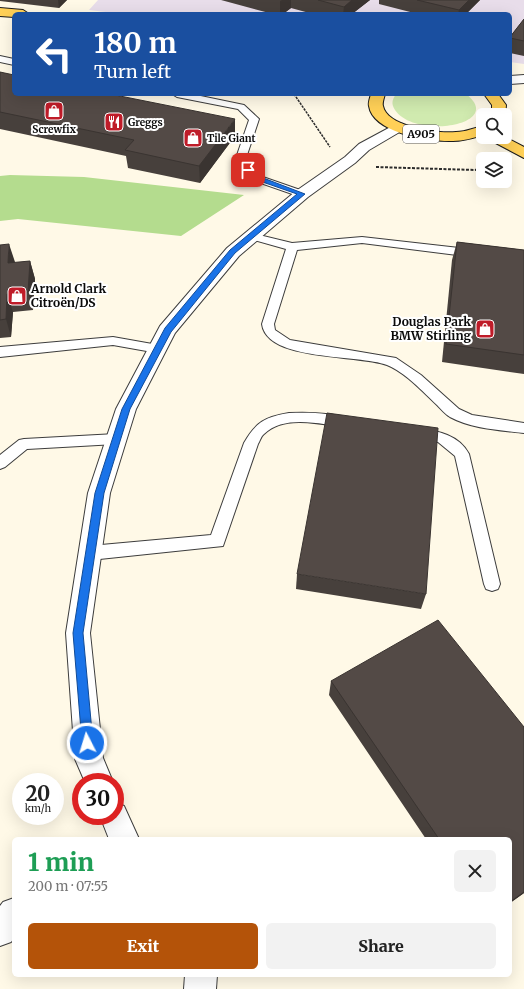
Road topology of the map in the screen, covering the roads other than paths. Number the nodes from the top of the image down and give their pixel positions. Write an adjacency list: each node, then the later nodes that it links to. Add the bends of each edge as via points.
1 (0, 12): 2 (main road)
2 (12, 13)
3 (0, 59): 4 (lane)
4 (12, 62)
5 (512, 80): 6 (street)
6 (524, 80)
7 (188, 96): 15 (lane, via 241,106 254,119 240,161 256,178)
8 (492, 96): 10 (main road)
9 (373, 99): 11 (main road, A905, via 387,121)
10 (499, 108)
11 (398, 127): 12 (main road, A905, via 414,133 444,137); 15 (street, via 364,147)
12 (476, 134)
13 (508, 144): 14 (main road, A905)
14 (524, 153)
15 (302, 194): 16 (street)
16 (251, 236): 17 (lane); 19 (street, via 233,252 167,330)
17 (292, 247): 18 (lane, via 362,240); 22 (lane, via 268,324 268,331 275,337 287,344 391,361 416,378 454,413 470,420)
18 (485, 255)
19 (158, 348): 20 (lane, via 113,341); 24 (street, via 126,409)
20 (0, 352)
21 (363, 425): 26 (lane, via 302,416 278,420 260,429 251,443 217,541)
22 (524, 428)
23 (401, 430): 27 (lane, via 438,436 452,442 462,454)
24 (116, 439): 25 (lane, via 24,444); 26 (street, via 99,493)
25 (0, 463)
26 (90, 553): 28 (street, via 78,633 89,759)
27 (492, 584)
28 (95, 773)
29 (118, 825): 30 (street)
30 (123, 837)
31 (12, 916): 32 (street)
32 (0, 931)
33 (201, 977): 34 (street)
34 (200, 989)

